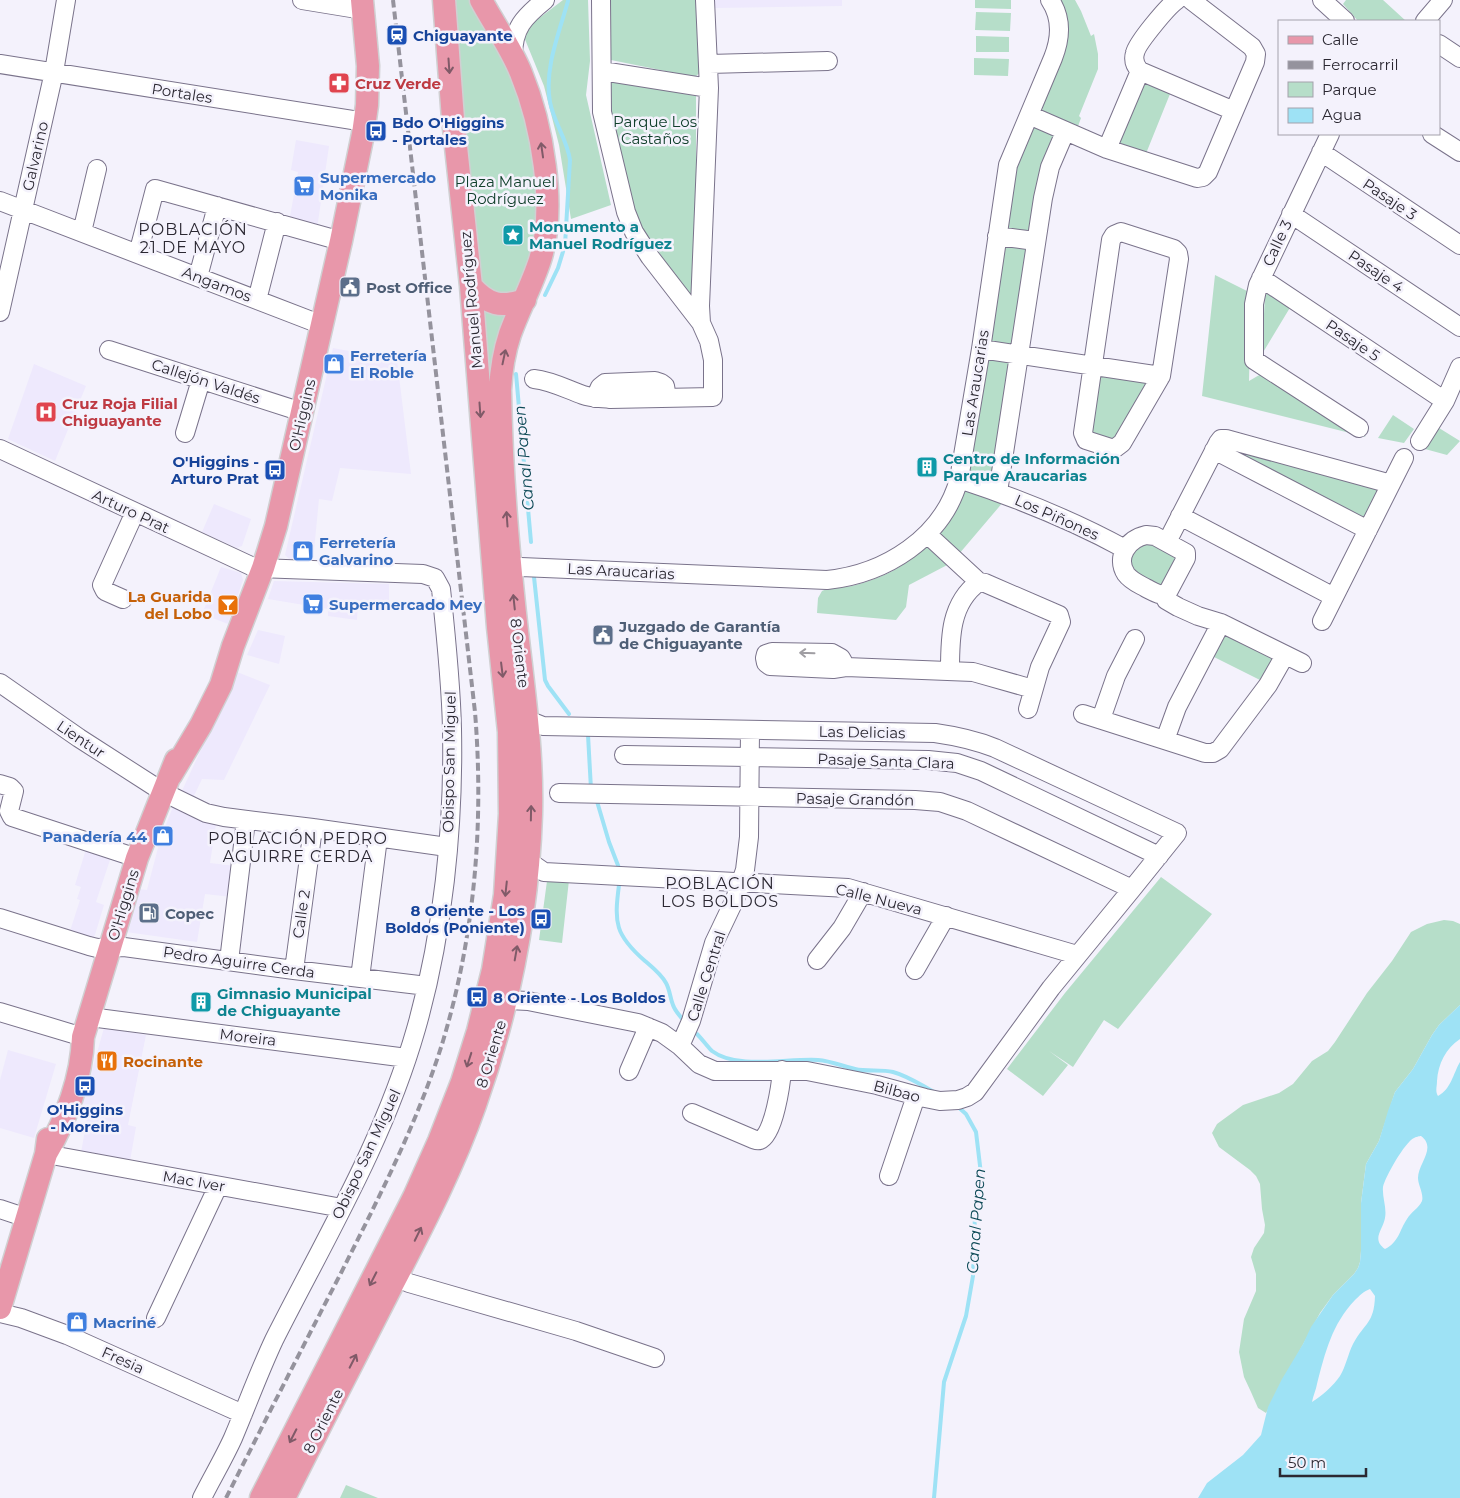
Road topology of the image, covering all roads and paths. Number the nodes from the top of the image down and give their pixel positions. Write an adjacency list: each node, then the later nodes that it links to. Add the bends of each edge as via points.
1 (66, 0): 25 (street, Galvarino)
2 (302, 0): 12 (street)
3 (444, 0): 50 (main road, Manuel Rodríguez, one-way to 50, via 453,119)
4 (545, 0): 14 (street)
5 (601, 0): 23 (street)
6 (705, 0): 22 (street)
7 (1050, 0): 28 (street, Las Araucarias, via 1059,22 1058,40)
8 (1177, 0): 24 (street, via 1137,48 1134,58)
9 (1191, 0): 27 (street, via 1254,50 1255,62)
10 (1322, 0): 15 (street)
11 (1443, 0): 16 (street)
12 (362, 5): 29 (main road, O'Higgins, via 368,66)
13 (486, 10): 14 (street, via 506,22); 18 (main road, Manuel Rodríguez)
14 (526, 16): 18 (street, via 515,35)
15 (1344, 20)
16 (1427, 20)
17 (1440, 45): 19 (street)
18 (513, 56): 52 (main road, Manuel Rodríguez, one-way to 18, via 543,251 547,200 535,114)
19 (1460, 58)
20 (828, 61): 22 (street)
21 (0, 64): 25 (street, Portales)
22 (708, 64): 26 (street)
23 (602, 71): 26 (street); 54 (street, via 604,120 630,222 650,257)
24 (1140, 71): 27 (street); 33 (street)
25 (54, 72): 29 (street, Portales); 39 (street, Galvarino)
26 (709, 88): 54 (street)
27 (1234, 111): 33 (street, via 1203,177 1197,178)
28 (1029, 115): 30 (street); 43 (street, Las Araucarias, via 1008,165)
29 (365, 122): 44 (main road, O'Higgins)
30 (1065, 132): 33 (street); 45 (street, via 1050,167)
31 (1330, 135): 34 (street, Calle 3)
32 (1434, 135): 35 (street)
33 (1106, 149)
34 (1321, 152): 40 (street, Calle 3); 46 (street, Pasaje 3)
35 (1460, 152)
36 (97, 169): 42 (street)
37 (0, 201): 39 (street, Angamos)
38 (217, 206): 41 (street); 47 (street, via 155,189); 48 (street)
39 (22, 210): 42 (street, Angamos); 53 (street, Galvarino)
40 (1291, 214): 49 (street, Calle 3); 56 (street, Pasaje 4)
41 (276, 222): 44 (street); 51 (street)
42 (82, 232): 47 (street, Angamos)
43 (997, 236): 45 (street); 57 (street, Las Araucarias)
44 (341, 241): 55 (main road, O'Higgins)
45 (1035, 241): 59 (street)
46 (1460, 245)
47 (138, 254): 48 (street, Angamos)
48 (198, 277): 51 (street, Angamos)
49 (1261, 278): 65 (street, Pasaje 5); 67 (street, Calle 3, via 1254,297 1254,360)
50 (472, 286): 52 (main road, via 479,295 493,303); 83 (main road, Manuel Rodríguez, one-way to 83)
51 (257, 300): 55 (street, Angamos)
52 (525, 300): 83 (main road, Manuel Rodríguez, one-way to 52, via 500,390 506,349)
53 (0, 312)
54 (701, 323): 63 (street, via 713,360 713,397 595,398)
55 (322, 325): 66 (main road, O'Higgins)
56 (1460, 327)
57 (981, 349): 59 (street); 73 (street, Las Araucarias)
58 (109, 350): 64 (street, Callejón Valdés)
59 (1020, 355): 60 (street); 75 (street)
60 (1093, 366): 62 (street); 62 (street, via 1083,436 1088,442 1114,449 1122,443); 62 (street, via 1111,240 1121,232 1174,250 1179,256)
61 (1460, 367): 65 (street)
62 (1161, 376)
63 (534, 379)
64 (201, 380): 66 (street, Callejón Valdés); 68 (street)
65 (1444, 401): 69 (street)
66 (302, 412): 82 (main road, O'Higgins)
67 (1359, 428)
68 (184, 433)
69 (1420, 441)
70 (0, 449): 76 (street, Arturo Prat)
71 (1214, 450): 74 (street, via 1219,441 1226,439); 77 (street); 78 (street)
72 (1404, 458): 74 (street)
73 (960, 479): 75 (street, Los Piñones); 79 (street, Las Araucarias, via 951,502)
74 (1391, 484): 78 (street)
75 (998, 492): 81 (street, Los Piñones, via 1056,514)
76 (135, 512): 82 (street, Arturo Prat, via 244,563); 88 (street, via 102,585 106,591)
77 (1180, 516): 80 (street); 87 (street)
78 (1368, 530): 87 (street)
79 (927, 534): 83 (street, Las Araucarias, via 880,566 827,580 521,567); 85 (street)
80 (1166, 542): 81 (street, via 1146,535 1133,540); 86 (street, via 1186,555)
81 (1125, 549): 86 (street, via 1122,562 1128,576 1158,594)
82 (263, 568): 84 (street, Arturo Prat, via 423,574); 107 (main road, O'Higgins, via 214,701)
83 (502, 569): 101 (main road, 8 Oriente, one-way to 83); 114 (main road, 8 Oriente, one-way to 114, via 510,742)
84 (435, 578): 115 (street, Obispo San Miguel, via 442,590 451,702)
85 (980, 582): 95 (street, via 964,598 955,615 950,636); 97 (street, via 1057,613 1061,618)
86 (1164, 594): 90 (street, via 1178,607)
87 (1334, 597): 89 (street)
88 (123, 599)
89 (1322, 621)
90 (1221, 623): 92 (street); 103 (street, via 1176,707)
91 (1135, 639): 100 (street, via 1116,676)
92 (1285, 655): 93 (street); 103 (street, via 1268,686 1216,751 1205,753)
93 (1302, 663)
94 (846, 667): 95 (street)
95 (950, 670): 97 (street, via 973,672)
96 (0, 683): 107 (street, Lientur, via 79,738)
97 (1034, 689): 98 (street)
98 (1028, 709)
99 (1083, 714): 100 (street)
100 (1101, 719): 103 (street)
101 (528, 720): 102 (street, Las Delicias, via 543,726); 118 (main road, 8 Oriente, one-way to 101, via 531,772)
102 (750, 730): 105 (street, Calle Central); 112 (street, Las Delicias, via 934,733 968,738)
103 (1164, 740)
104 (624, 755): 105 (street, Pasaje Santa Clara)
105 (750, 757): 109 (street, Calle Central); 116 (street, Pasaje Santa Clara, via 957,763 981,771)
106 (0, 784): 117 (street, via 14,791 9,811 12,817)
107 (167, 784): 110 (street, Lientur, via 206,813); 117 (main road, O'Higgins)
108 (559, 793): 109 (street, Pasaje Grandón)
109 (749, 797): 119 (street, Calle Central, via 748,848); 120 (street, Pasaje Grandón, via 915,800 951,805)
110 (246, 820): 111 (street, Lientur); 127 (street)
111 (313, 828): 113 (street, Lientur); 128 (street, Calle 2)
112 (1177, 833): 116 (street, Bilbao)
113 (378, 838): 115 (street, Lientur); 130 (street)
114 (510, 840): 118 (main road, via 520,857); 134 (main road, 8 Oriente, one-way to 134, via 500,927)
115 (447, 847): 131 (street, Obispo San Miguel, via 442,900)
116 (1159, 856): 120 (street, Bilbao)
117 (138, 858): 124 (main road, O'Higgins)
118 (528, 861): 119 (street, Calle Nueva, via 544,872); 132 (main road, 8 Oriente, one-way to 118, via 520,934)
119 (742, 882): 121 (street, Calle Nueva, via 831,886); 137 (street, Calle Central, via 714,943)
120 (1132, 889): 125 (street, Bilbao)
121 (863, 892): 122 (street, Calle Nueva); 126 (street, via 842,928)
122 (946, 916): 125 (street, Calle Nueva); 129 (street)
123 (0, 918): 124 (street, via 89,946)
124 (110, 948): 127 (street, Pedro Aguirre Cerda, via 124,947); 135 (main road, O'Higgins)
125 (1077, 955): 141 (street, Bilbao, via 975,1092 958,1100)
126 (817, 960)
127 (230, 961): 128 (street, Pedro Aguirre Cerda)
128 (294, 970): 130 (street, Pedro Aguirre Cerda)
129 (915, 970)
130 (360, 978): 131 (street, Pedro Aguirre Cerda)
131 (427, 986): 138 (street, Obispo San Miguel)
132 (506, 1000): 134 (main road, via 493,1004); 136 (street, Bilbao, via 627,1020); 149 (main road, 8 Oriente, one-way to 132, via 461,1142 484,1078)
133 (0, 1012): 135 (street, Moreira)
134 (483, 1013): 156 (main road, 8 Oriente, one-way to 156, via 462,1082 433,1157)
135 (86, 1027): 138 (street, Moreira); 143 (main road, O'Higgins, via 71,1061 49,1132)
136 (648, 1027): 137 (street, Bilbao, via 662,1033); 140 (street)
137 (686, 1033): 139 (street, Bilbao, via 699,1064 715,1071)
138 (407, 1058): 146 (street, Obispo San Miguel, via 382,1127)
139 (782, 1070): 141 (street, Bilbao, via 815,1072); 142 (street, via 777,1106 769,1128 759,1141)
140 (629, 1072)
141 (924, 1098): 144 (street)
142 (692, 1113)
143 (46, 1154): 145 (street, Mac Iver); 148 (main road, O'Higgins)
144 (889, 1176)
145 (218, 1186): 146 (street, Mac Iver); 152 (street)
146 (342, 1208): 154 (street, Obispo San Miguel, via 270,1349)
147 (0, 1209): 148 (street)
148 (27, 1218): 150 (main road, O'Higgins)
149 (396, 1277): 153 (street, via 409,1284 576,1331); 157 (main road, 8 Oriente, one-way to 149)
150 (0, 1308)
151 (0, 1313): 154 (street, Fresia, via 66,1335)
152 (156, 1318)
153 (655, 1358)
154 (243, 1414): 155 (street, Obispo San Miguel)
155 (202, 1498)
156 (261, 1498)
157 (284, 1498)

